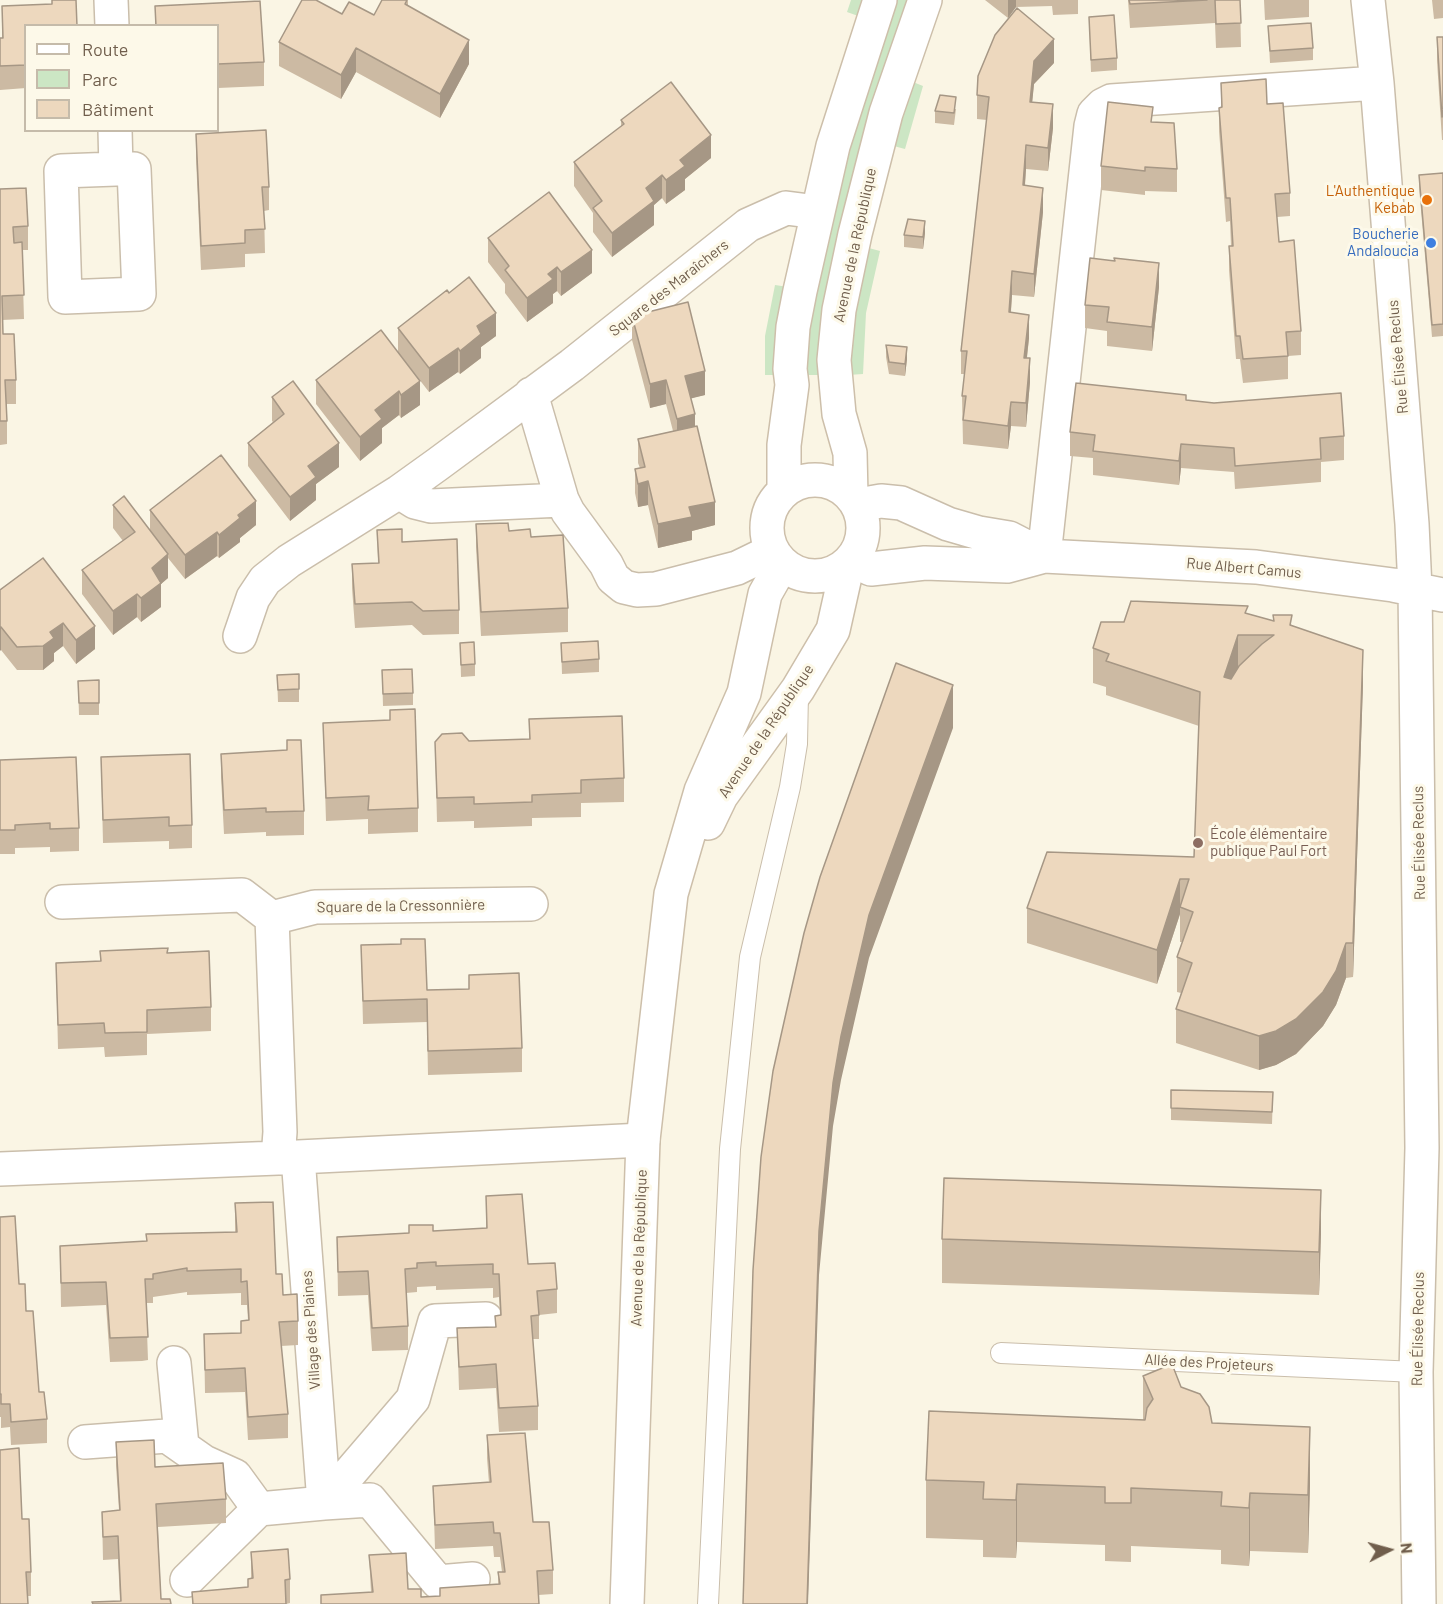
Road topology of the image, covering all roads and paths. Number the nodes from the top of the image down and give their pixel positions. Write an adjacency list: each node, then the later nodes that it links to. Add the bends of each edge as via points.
1 (111, 0): 5 (street)
2 (880, 0): 9 (street, via 843,112)
3 (925, 0): 14 (street, Avenue de la République, via 886,113 839,310 834,360 838,414 850,453)
4 (1368, 0): 6 (street, Rue Élisée Reclus)
5 (112, 24)
6 (1377, 83): 15 (street, via 1111,101 1094,114); 18 (street, Rue Élisée Reclus, via 1412,524)
7 (115, 132): 8 (street)
8 (116, 169)
9 (816, 212): 10 (street, Square des Maraîchers, via 786,208 748,225); 11 (street, via 793,327)
10 (531, 394): 12 (street, Square des Maraîchers); 13 (street)
11 (784, 490): 14 (street, via 799,482 831,482); 16 (street, via 767,518 767,535)
12 (399, 492): 13 (street, via 431,506); 19 (street, Square des Maraîchers, via 265,580 253,598)
13 (562, 500): 16 (street, via 613,578 624,587 656,589)
14 (854, 500): 15 (street, Rue Albert Camus, via 901,503 948,524 1009,538); 17 (street, via 863,534 860,548)
15 (1044, 556): 17 (street, Rue Albert Camus, via 1007,566 925,563 871,569); 18 (street, Rue Albert Camus, via 1256,567)
16 (777, 558): 17 (street, via 803,575 820,577); 21 (street, Avenue de la République, via 765,594 744,693 701,791)
17 (850, 562): 20 (street, Avenue de la République, via 833,630)
18 (1429, 592): 31 (street, Rue Élisée Reclus)
19 (240, 636)
20 (798, 688): 21 (street, Avenue de la République, via 721,796); 39 (lane, via 797,744 790,787 750,957 730,1149)
21 (671, 894): 25 (street, Avenue de la République)
22 (62, 902): 24 (street, via 242,895)
23 (531, 904): 24 (street, Square de la Cressonnière, via 315,907)
24 (272, 918): 26 (street, via 280,1132)
25 (643, 1140): 26 (street); 38 (street, Avenue de la République)
26 (288, 1157): 27 (street); 34 (street, Village des Plaines)
27 (0, 1169)
28 (486, 1319): 34 (street, via 435,1321 413,1399)
29 (1001, 1353): 31 (lane, Allée des Projeteurs)
30 (174, 1363): 33 (street)
31 (1416, 1372): 40 (street, Rue Élisée Reclus)
32 (85, 1442): 33 (street, via 167,1436)
33 (182, 1446): 35 (street, via 204,1462 235,1476)
34 (324, 1503): 35 (street); 36 (street, via 370,1500 438,1582)
35 (260, 1509): 37 (street)
36 (473, 1579)
37 (187, 1580)
38 (627, 1604)
39 (708, 1604)
40 (1419, 1604)

